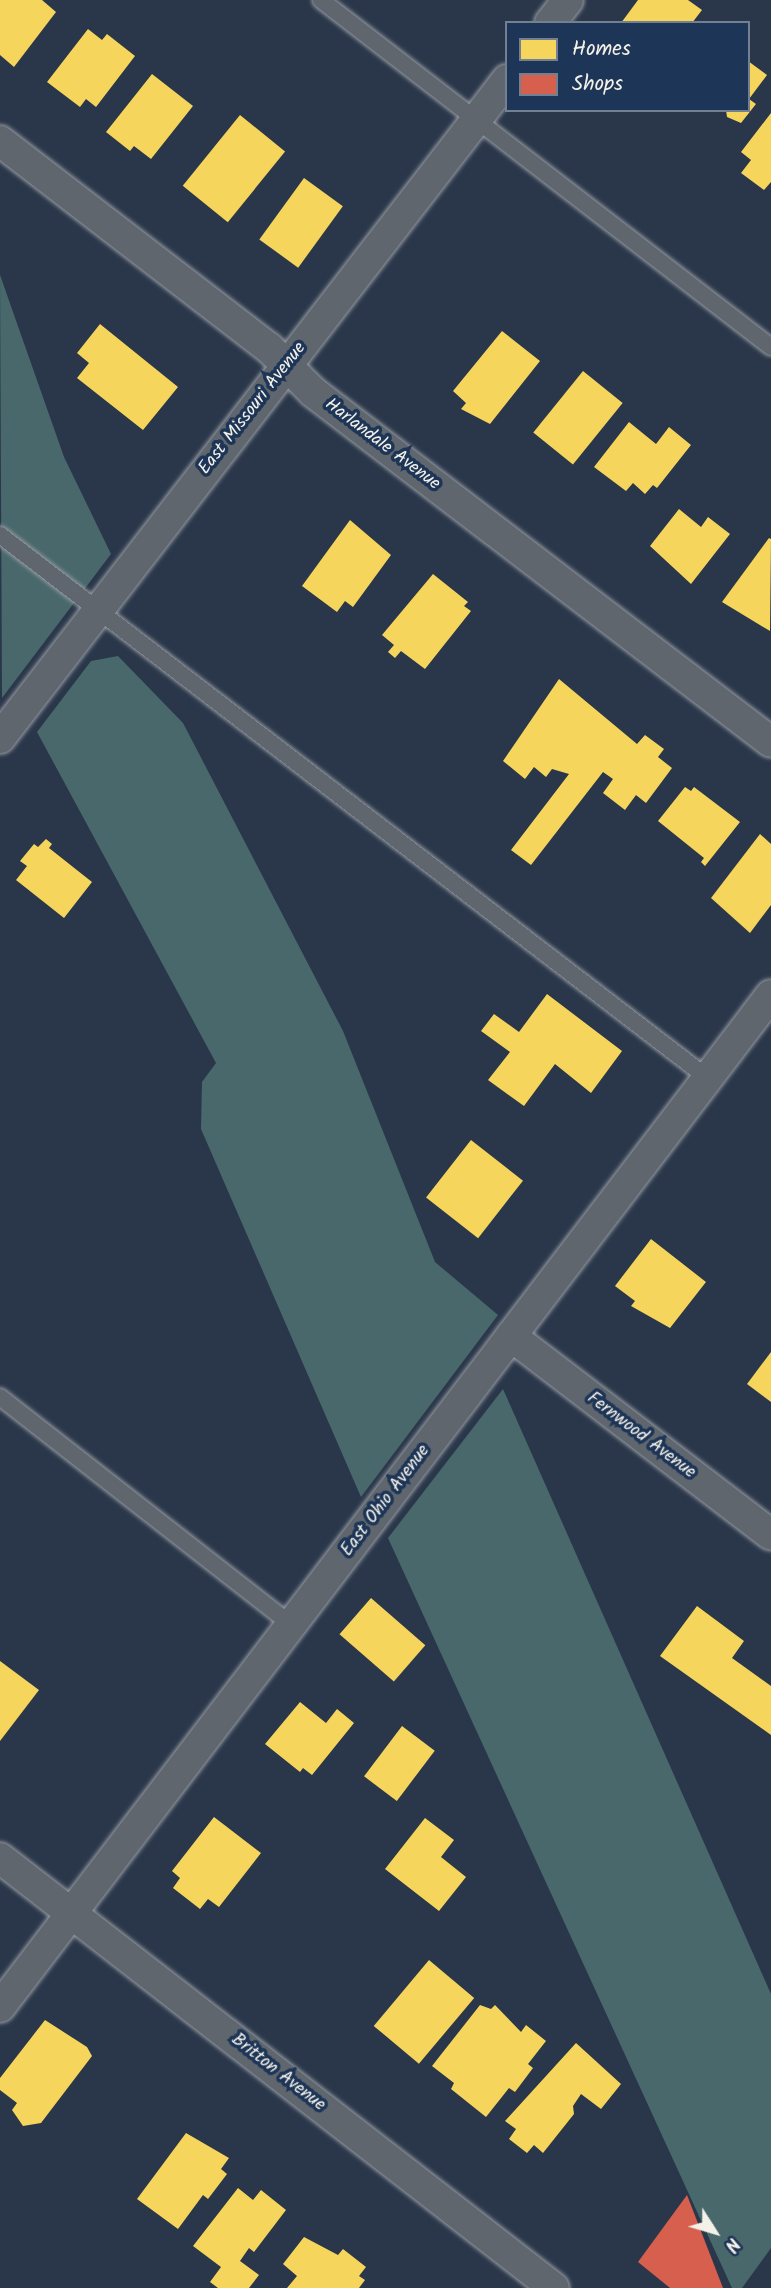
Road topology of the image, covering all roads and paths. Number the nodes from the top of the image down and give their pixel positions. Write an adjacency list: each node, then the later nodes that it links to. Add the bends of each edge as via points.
1 (321, 0): 5 (lane)
2 (568, 0): 3 (street)
3 (552, 21)
4 (505, 82): 5 (street, East Missouri Avenue)
5 (476, 120): 7 (lane); 8 (street, East Missouri Avenue)
6 (0, 141): 8 (street, Harlandale Avenue)
7 (771, 347)
8 (287, 366): 10 (street, East Missouri Avenue); 12 (street, Harlandale Avenue, via 313,392)
9 (0, 535): 10 (lane)
10 (98, 609): 11 (street, East Missouri Avenue); 14 (lane, via 123,634)
11 (0, 738)
12 (771, 742)
13 (771, 995): 14 (street, East Ohio Avenue)
14 (709, 1079): 15 (street, East Ohio Avenue)
15 (511, 1336): 17 (street, Fernwood Avenue); 18 (street, East Ohio Avenue)
16 (0, 1398): 18 (lane)
17 (771, 1535)
18 (293, 1626): 20 (street, East Ohio Avenue)
19 (0, 1858): 20 (street, Britton Avenue)
20 (73, 1913): 21 (street, East Ohio Avenue); 22 (street, Britton Avenue)
21 (0, 2007)
22 (554, 2288)

